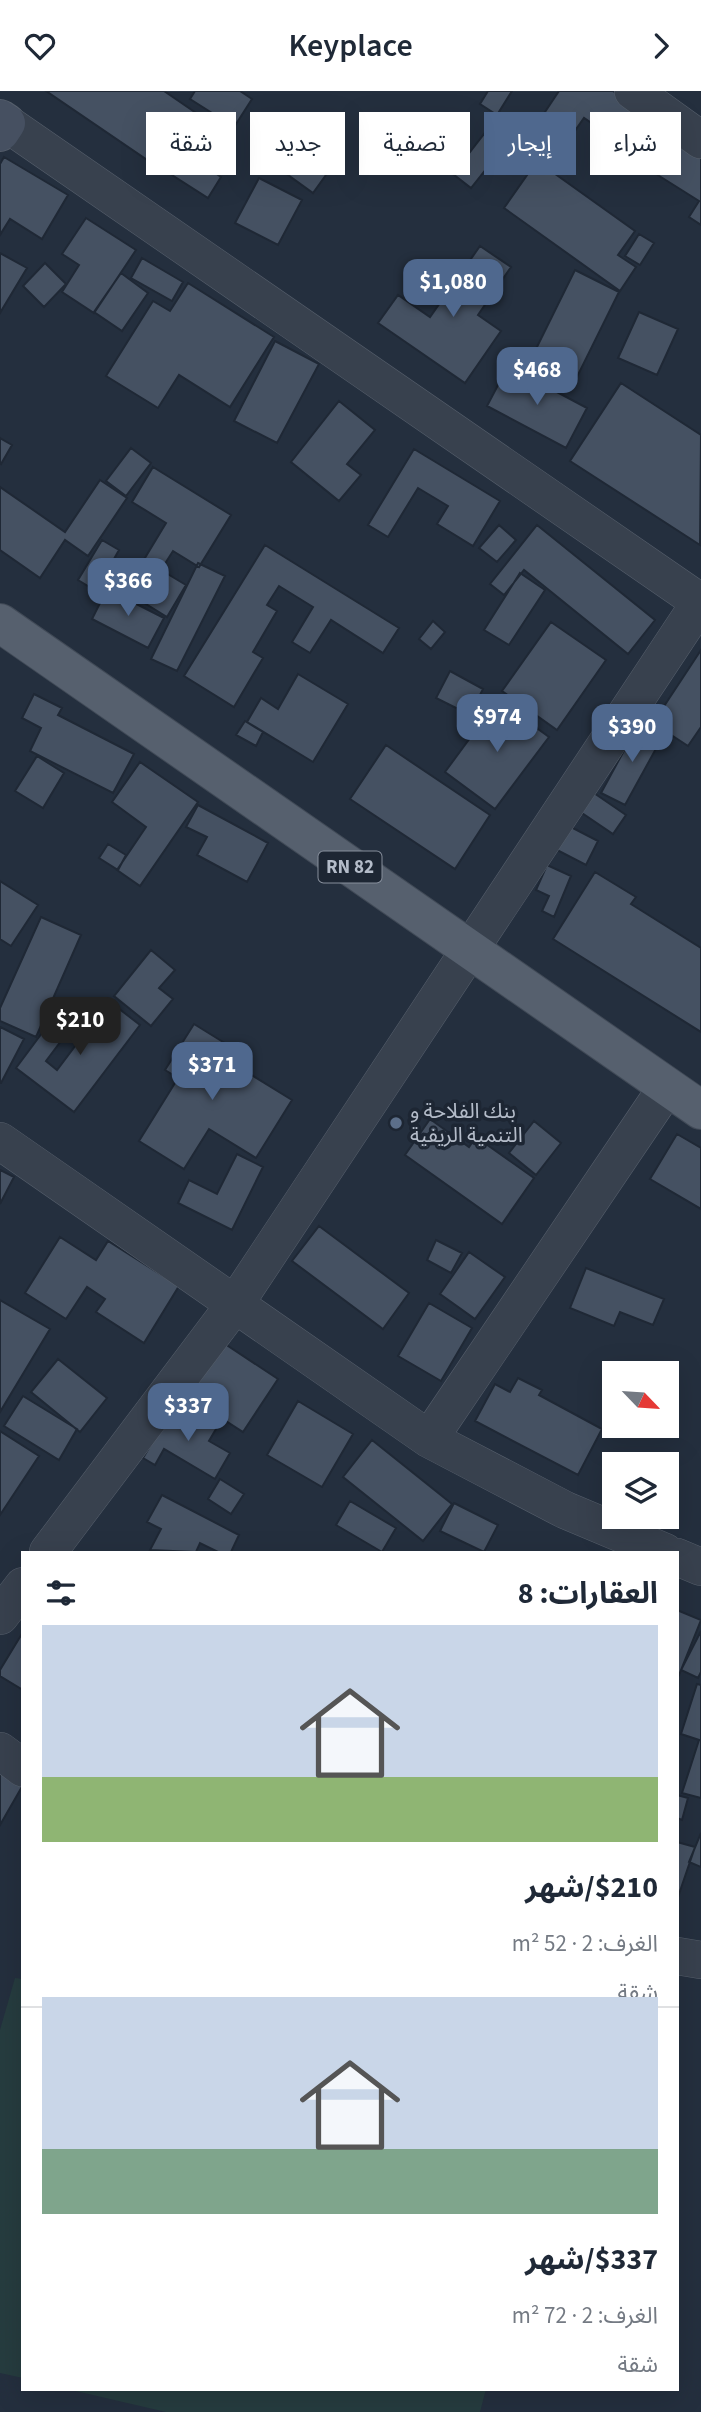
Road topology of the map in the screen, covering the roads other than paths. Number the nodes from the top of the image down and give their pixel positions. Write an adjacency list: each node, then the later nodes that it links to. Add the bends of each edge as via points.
1 (632, 91): 3 (street)
2 (2, 125): 4 (street)
3 (701, 140)
4 (701, 601): 6 (street)
5 (2, 629): 6 (main road, RN 82)
6 (469, 949): 7 (main road, RN 82); 10 (street)
7 (667, 1087): 8 (main road, RN 82); 11 (street)
8 (701, 1110)
9 (0, 1141): 10 (street)
10 (236, 1304): 11 (street); 12 (street)
11 (429, 1439): 13 (street, via 565,1510)
12 (49, 1551)
13 (663, 1551)
14 (679, 1558): 15 (street)
15 (701, 1567)
16 (21, 1589): 17 (street)
17 (0, 1616)
18 (0, 1751): 19 (street)
19 (21, 1767)
20 (679, 1956): 21 (street)
21 (701, 1959)

